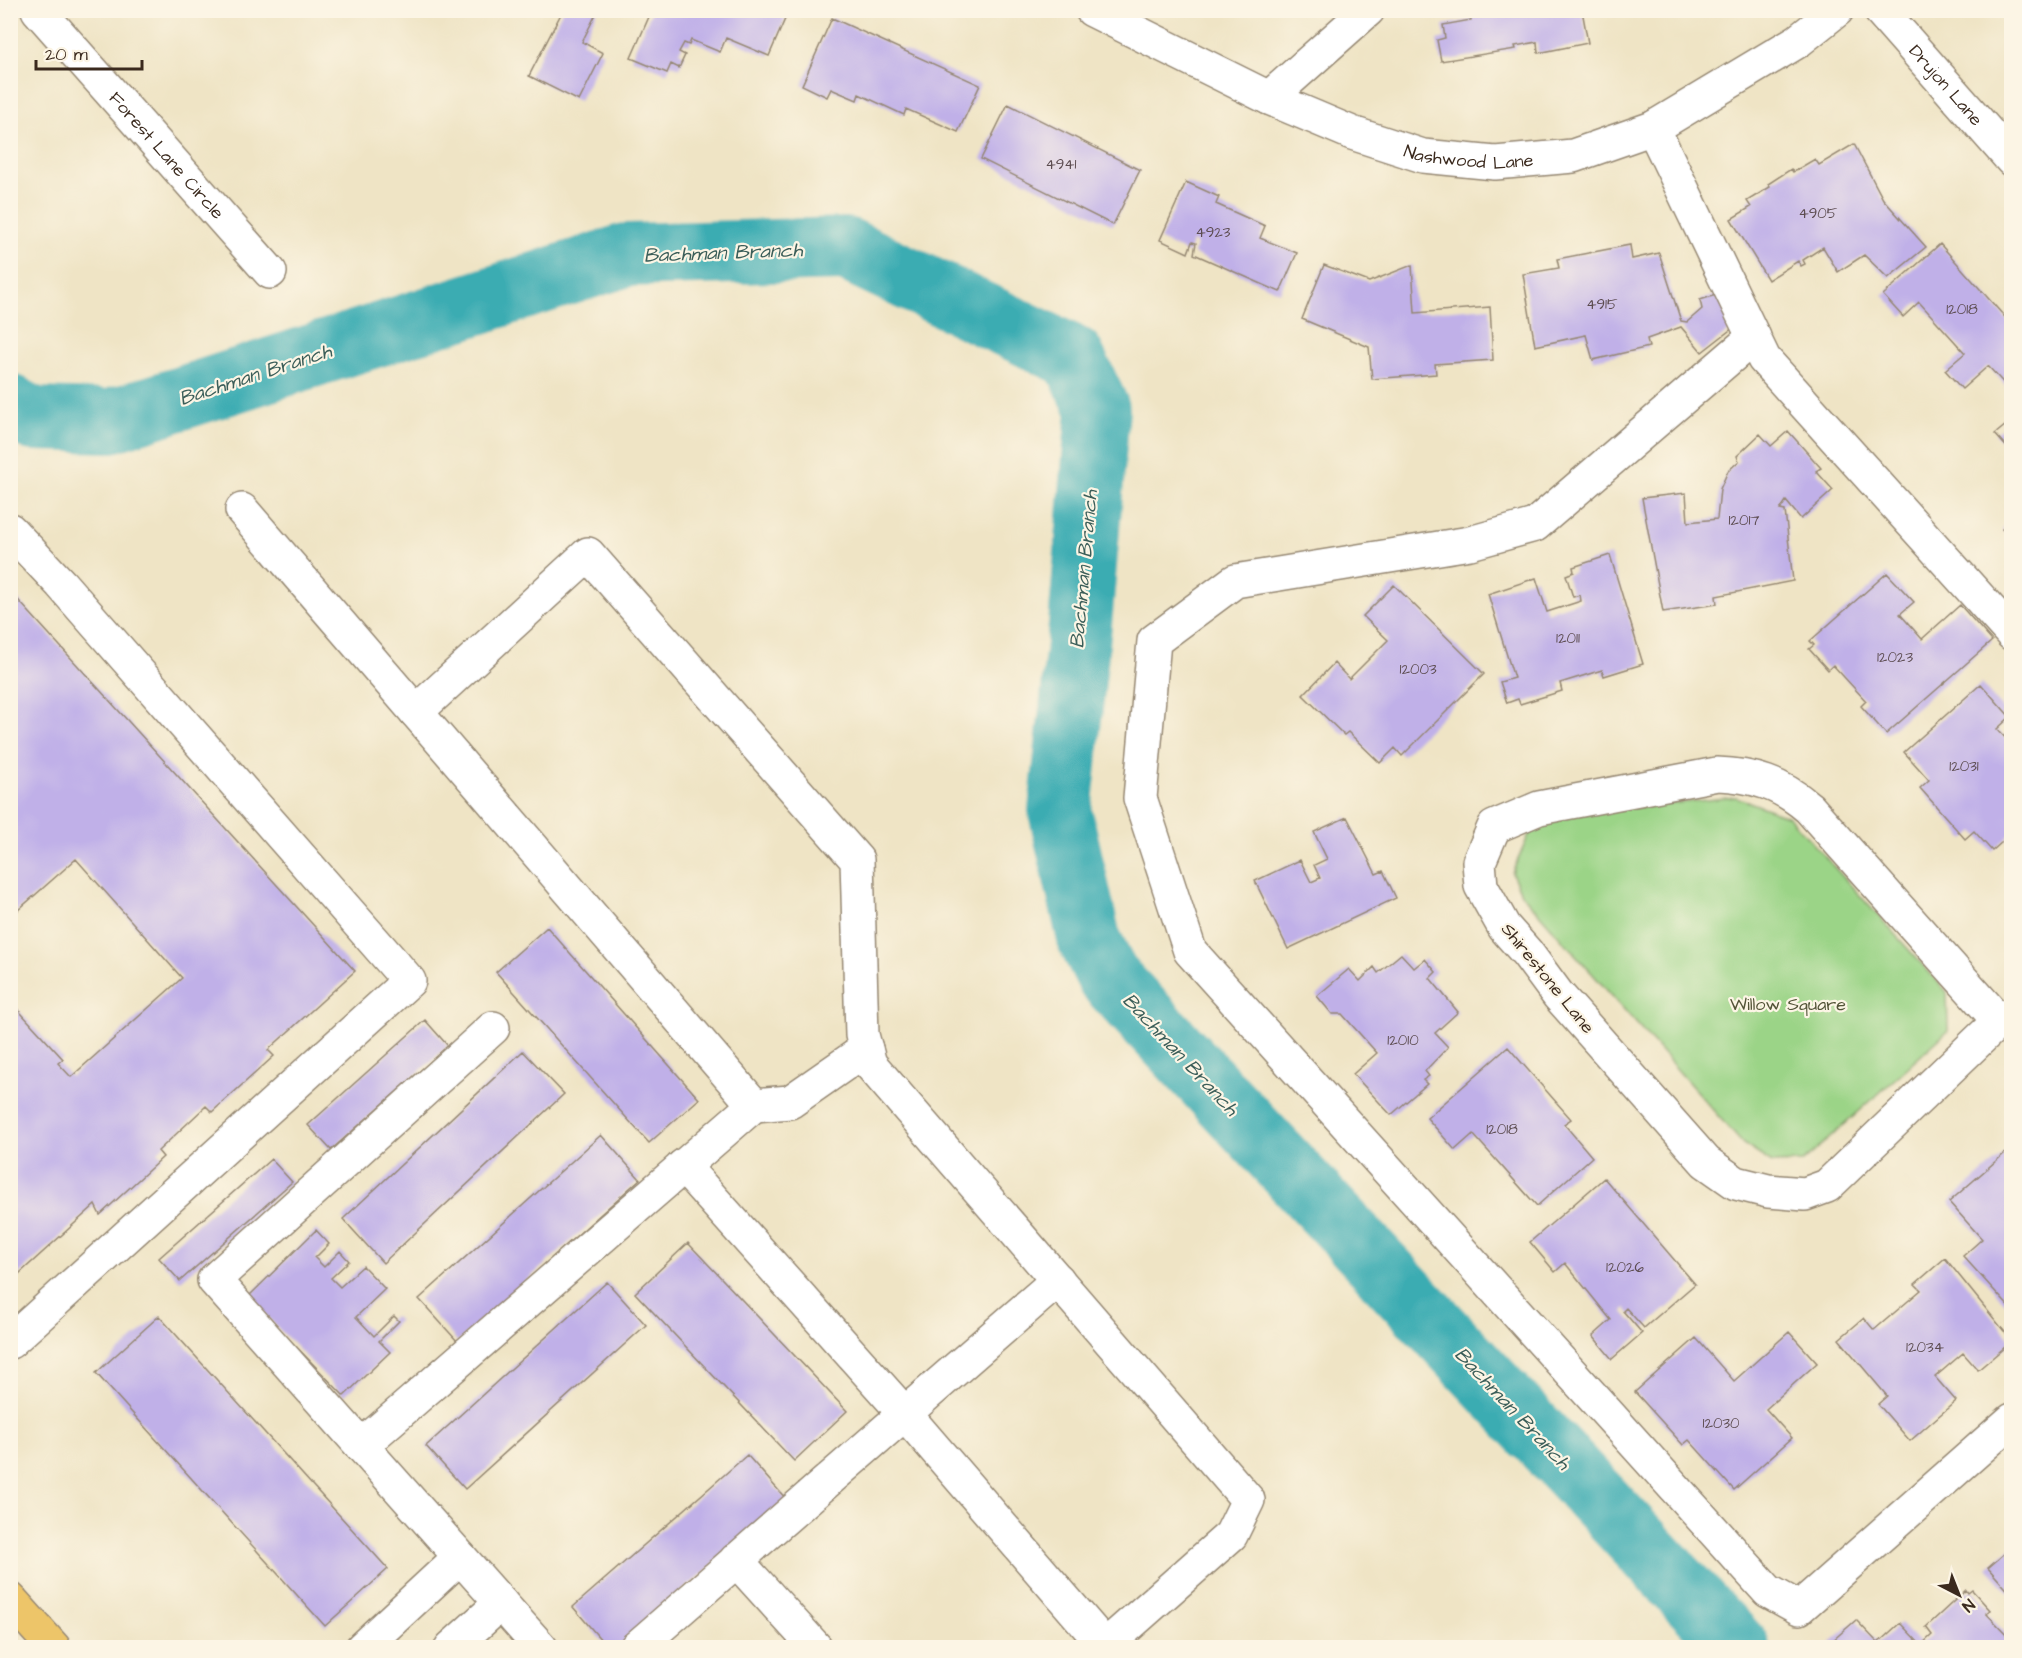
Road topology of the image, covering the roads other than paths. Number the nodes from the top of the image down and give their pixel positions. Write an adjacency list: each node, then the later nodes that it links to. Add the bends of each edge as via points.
1 (38, 10): 9 (street, Forest Lane Circle)
2 (1092, 10): 6 (street, Nashwood Lane)
3 (1368, 10): 6 (street)
4 (1837, 10): 7 (street, Nashwood Lane, via 1798,41)
5 (1880, 10): 8 (street, Drujon Lane)
6 (1269, 98): 7 (street, Nashwood Lane, via 1352,133 1423,156 1495,163 1573,156)
7 (1653, 128): 10 (street)
8 (2012, 160)
9 (270, 272)
10 (1754, 337): 13 (street, via 1764,359); 23 (street, via 1535,525 1470,543 1235,581 1154,641 1140,798 1190,951 1768,1592 1799,1608)
11 (242, 510): 14 (street)
12 (10, 530): 21 (street, via 409,981)
13 (2012, 634)
14 (416, 712): 17 (street, via 588,554 857,860 862,1035); 18 (street)
15 (493, 1028): 24 (street, via 214,1280)
16 (2005, 1028): 16 (street, Shirestone Lane, via 1827,1186 1805,1194 1736,1183 1706,1162 1558,995 1504,927 1481,885 1479,862 1494,827 1539,808 1717,774 1744,775 1773,784 1809,808)
17 (866, 1049): 18 (street, via 790,1102); 20 (street, via 870,1064)
18 (754, 1105): 19 (street)
19 (683, 1167): 22 (street); 24 (street)
20 (1058, 1280): 22 (street); 35 (street, via 1248,1500 1230,1535)
21 (10, 1342)
22 (905, 1414): 26 (street); 35 (street)
23 (2012, 1420)
24 (361, 1446): 25 (street)
25 (460, 1557): 28 (street); 30 (street)
26 (736, 1560): 33 (street); 34 (street)
27 (10, 1599): 29 (main road)
28 (501, 1603): 31 (street); 32 (street)
29 (54, 1647)
30 (362, 1647)
31 (451, 1647)
32 (541, 1647)
33 (636, 1647)
34 (816, 1647)
35 (1104, 1647)

